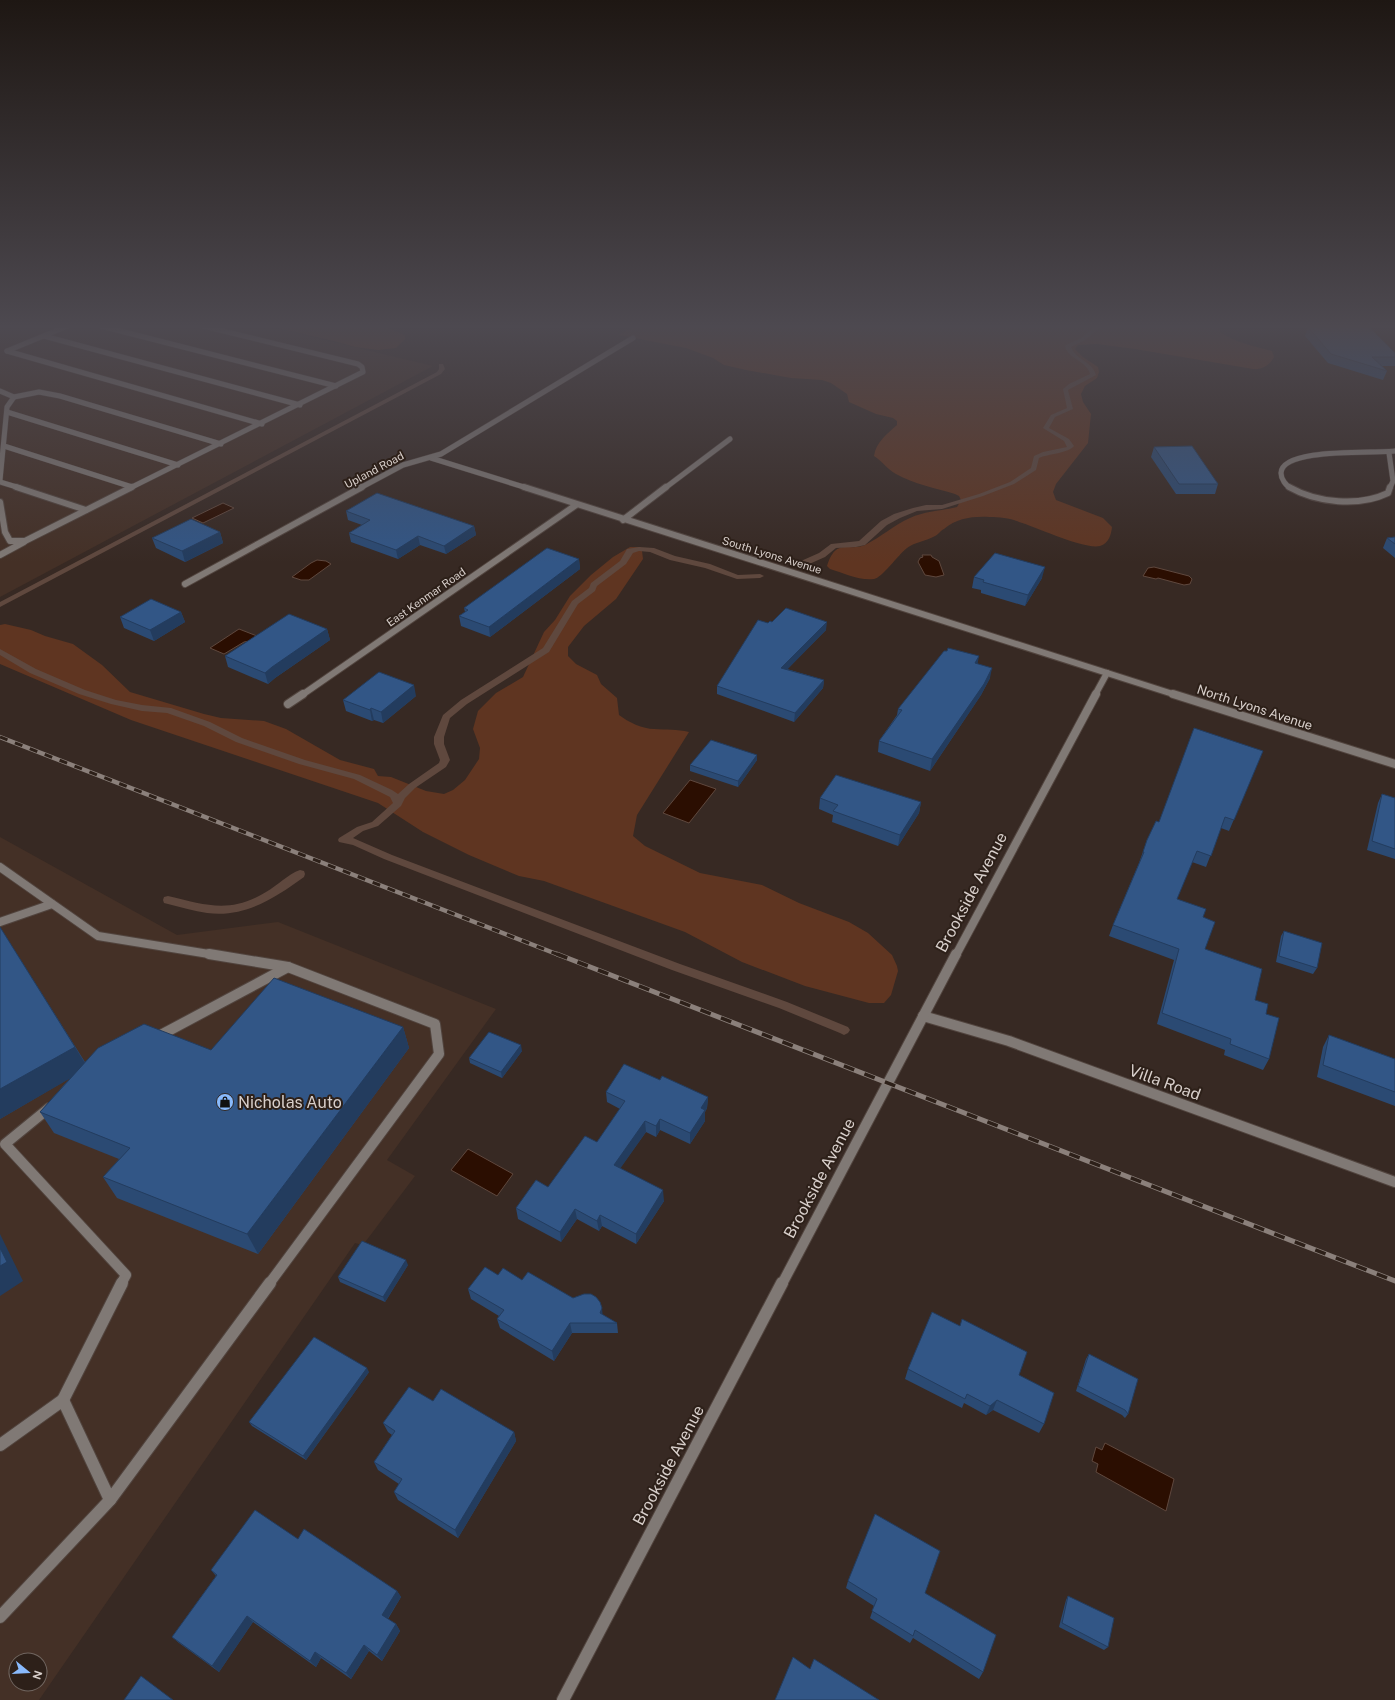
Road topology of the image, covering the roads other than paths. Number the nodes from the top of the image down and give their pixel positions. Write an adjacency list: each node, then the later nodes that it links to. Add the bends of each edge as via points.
1 (9, 404): 6 (street)
2 (88, 404): 9 (street)
3 (193, 404): 7 (street)
4 (523, 404): 12 (street, Upland Road)
5 (300, 405): 7 (street)
6 (7, 412): 10 (street); 13 (street)
7 (262, 424): 9 (street)
8 (730, 439): 19 (street)
9 (221, 444): 13 (street)
10 (4, 446): 14 (street); 15 (street)
11 (1392, 452): 11 (street, via 1332,453 1295,458 1284,465 1281,477 1292,491 1308,497 1337,500 1377,498 1388,493 1393,481)
12 (431, 458): 17 (street, South Lyons Avenue); 22 (street, Upland Road, via 403,465)
13 (178, 465): 15 (street)
14 (0, 481): 18 (street)
15 (132, 487): 18 (street)
16 (0, 502): 20 (street, via 5,532 10,541)
17 (576, 505): 19 (street, South Lyons Avenue); 24 (street, East Kenmar Road)
18 (86, 510): 20 (street)
19 (623, 520): 23 (street, South Lyons Avenue)
20 (25, 541): 21 (street)
21 (0, 555)
22 (185, 584)
23 (1107, 673): 25 (street, North Lyons Avenue); 30 (street, Brookside Avenue)
24 (288, 704)
25 (1395, 764)
26 (0, 867): 27 (street)
27 (52, 904): 28 (street); 29 (street, via 98,936)
28 (0, 922)
29 (288, 967): 31 (street); 36 (street, via 435,1024 439,1054)
30 (923, 1016): 33 (street, Villa Road, via 1009,1041); 38 (street, Brookside Avenue)
31 (151, 1041)
32 (60, 1100): 34 (street, via 5,1144 126,1275)
33 (1395, 1182)
34 (63, 1400): 35 (street); 36 (street)
35 (0, 1445)
36 (110, 1500): 37 (street)
37 (0, 1617)
38 (563, 1700)

